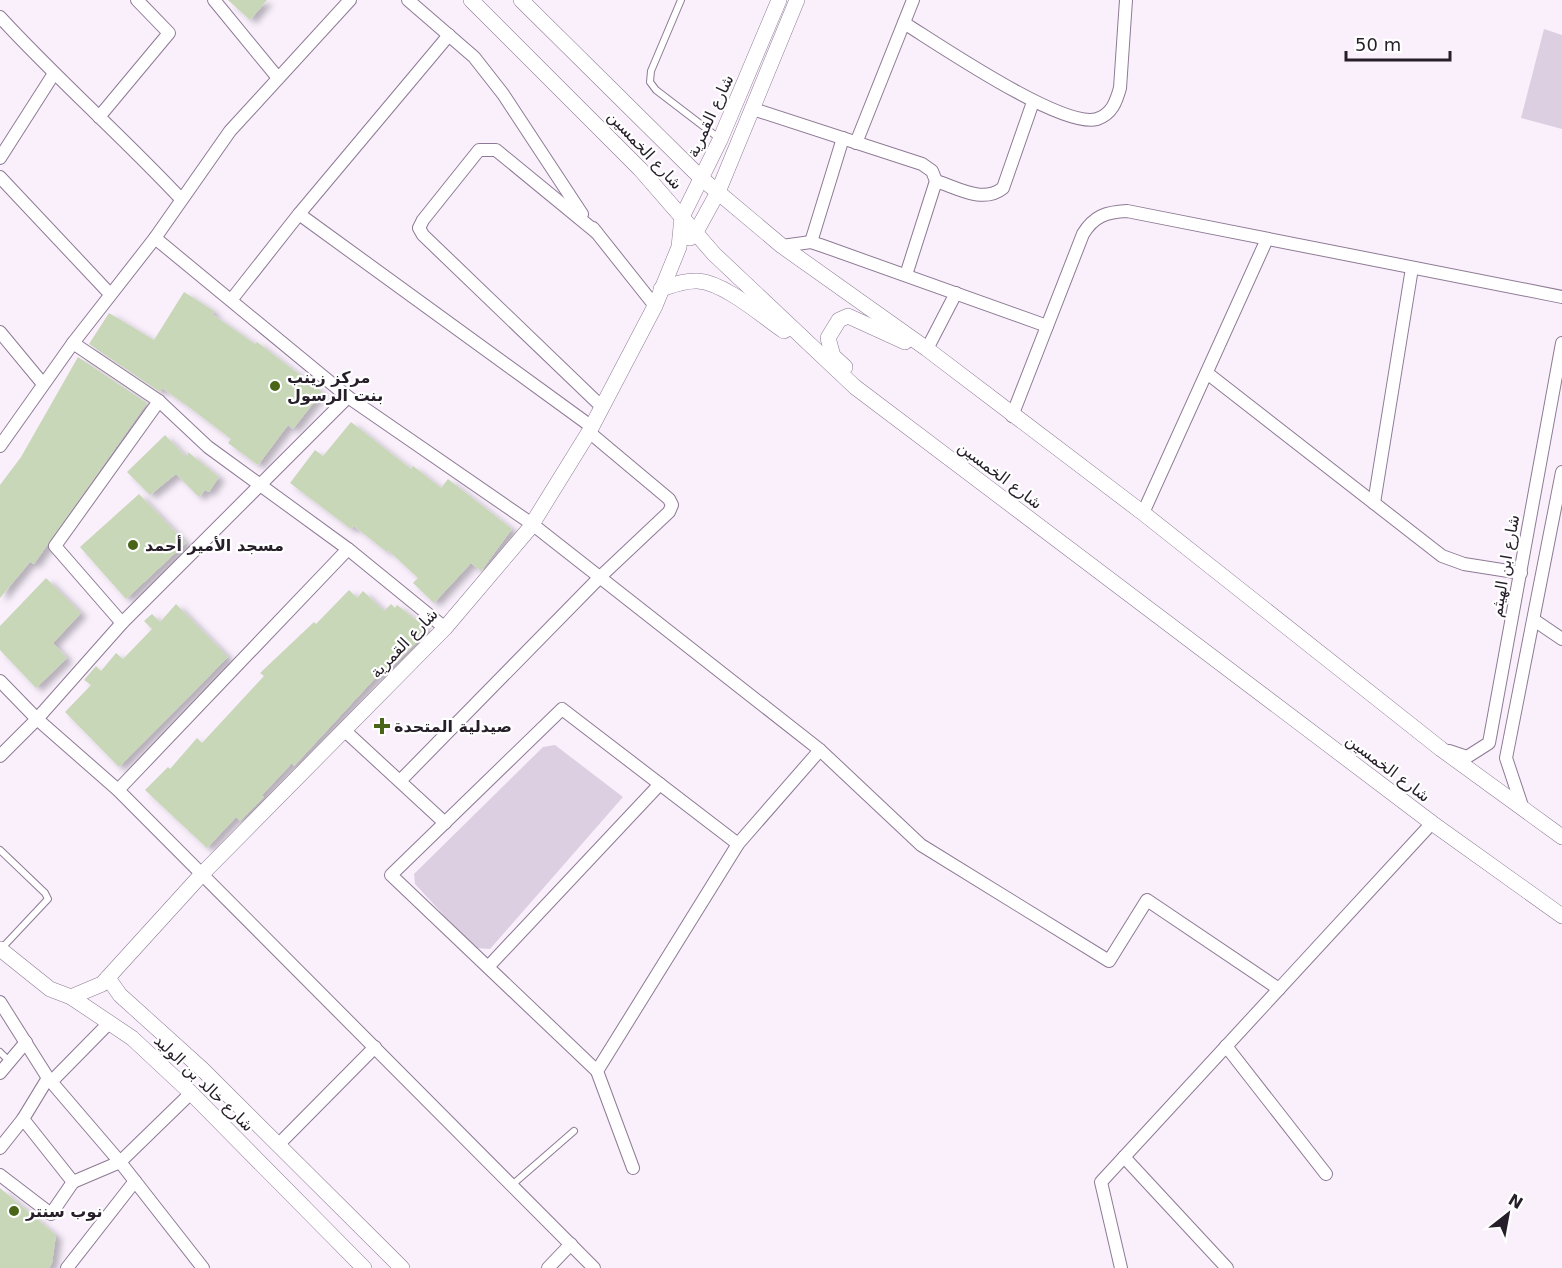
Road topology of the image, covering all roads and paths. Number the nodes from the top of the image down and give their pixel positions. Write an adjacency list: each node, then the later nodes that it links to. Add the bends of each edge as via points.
1 (136, 0): 19 (street, via 169,33)
2 (214, 0): 16 (street)
3 (350, 0): 16 (street)
4 (408, 0): 14 (street)
5 (471, 0): 30 (street, شارع الخمسين, via 640,169)
6 (521, 0): 25 (street, شارع الخمسين)
7 (681, 0): 21 (lane, via 650,82)
8 (779, 0): 21 (street, شارع القمرية)
9 (797, 0): 18 (street, شارع القمرية)
10 (913, 0): 13 (street)
11 (1126, 0): 17 (street, via 1120,88 1110,112 1086,120)
12 (0, 17): 15 (street)
13 (904, 23): 17 (street); 22 (street)
14 (449, 35): 29 (street); 31 (street, via 474,57 503,94)
15 (53, 75): 19 (street); 23 (street)
16 (278, 78): 28 (street, via 230,131)
17 (1033, 102): 26 (street, via 1003,188 982,196)
18 (753, 109): 20 (street); 27 (street, شارع القمرية)
19 (99, 117): 28 (street)
20 (843, 138): 22 (street); 35 (street)
21 (720, 140): 25 (street, شارع القمرية)
22 (856, 143): 26 (street, via 922,164 932,171)
23 (0, 158)
24 (0, 177): 42 (street)
25 (700, 178): 27 (street, شارع الخمسين); 30 (street, شارع القمرية)
26 (936, 181): 39 (street)
27 (718, 192): 32 (street, شارع القمرية); 36 (street, شارع الخمسين)
28 (181, 199): 33 (street)
29 (299, 214): 44 (street); 60 (street)
30 (682, 217): 32 (street, شارع الخمسين); 37 (street, شارع القمرية)
31 (596, 232): 45 (street); 57 (street, via 496,150 486,148 479,150 419,228)
32 (696, 232): 37 (street, شارع القمرية); 51 (street, شارع الخمسين)
33 (155, 238): 42 (street); 44 (street)
34 (1267, 239): 38 (street); 46 (street, via 1127,212 1107,212 1090,223 1083,234); 53 (street)
35 (811, 242): 36 (street); 39 (street)
36 (782, 246): 50 (street, شارع الخمسين)
37 (679, 247): 40 (street, شارع القمرية)
38 (1412, 268): 43 (street); 64 (street)
39 (906, 275): 41 (street)
40 (661, 289): 45 (street, شارع القمرية); 51 (street, via 700,281 721,288)
41 (956, 293): 46 (street); 50 (street)
42 (110, 294): 48 (street)
43 (1562, 297)
44 (232, 299): 55 (street)
45 (655, 306): 57 (street, شارع القمرية)
46 (1047, 326): 58 (street)
47 (0, 332): 54 (street)
48 (73, 343): 54 (street); 56 (street)
49 (1562, 343): 68 (street, شارع ابن الهيثم)
50 (927, 349): 52 (street, شارع الخمسين)
51 (819, 355): 59 (street, شارع الخمسين)
52 (942, 361): 58 (street, شارع الخمسين); 59 (street, via 848,316 838,320 828,338 833,356)
53 (1207, 373): 64 (street); 65 (street)
54 (43, 384): 61 (street)
55 (348, 397): 63 (street); 66 (street)
56 (159, 401): 63 (street, via 208,447); 71 (street, via 55,546)
57 (602, 407): 60 (street, شارع القمرية)
58 (1012, 416): 65 (street, شارع الخمسين)
59 (899, 420): 85 (street, شارع الخمسين)
60 (591, 430): 66 (street, شارع القمرية); 69 (street, via 672,505)
61 (0, 446)
62 (1562, 472): 70 (street)
63 (260, 485): 67 (street); 71 (street)
64 (1374, 503): 68 (street, via 1442,556 1464,564)
65 (1143, 513): 77 (street, شارع الخمسين)
66 (532, 524): 69 (street); 72 (street, شارع القمرية)
67 (348, 549): 72 (street); 82 (street)
68 (1521, 573): 77 (street, شارع ابن الهيثم, via 1489,743 1467,757)
69 (600, 577): 78 (street); 80 (street)
70 (1534, 620): 73 (street); 83 (street, via 1506,758)
71 (122, 623): 75 (street)
72 (445, 628): 76 (street, شارع القمرية)
73 (1562, 639)
74 (0, 681): 75 (street)
75 (37, 719): 79 (street); 82 (street)
76 (344, 730): 80 (street); 89 (street, شارع القمرية)
77 (1441, 749): 83 (street, شارع الخمسين)
78 (820, 750): 87 (street); 94 (street, via 921,844 1109,961 1147,900)
79 (0, 756)
80 (400, 781): 84 (street)
81 (660, 784): 84 (street, via 562,709); 87 (street); 92 (street)
82 (118, 789): 89 (street)
83 (1523, 810): 86 (street, شارع الخمسين)
84 (445, 823): 92 (street, via 391,875)
85 (1432, 824): 90 (street, شارع الخمسين); 94 (street)
86 (1562, 837)
87 (738, 844): 103 (street)
88 (0, 850): 91 (lane, via 48,899)
89 (202, 874): 93 (street, شارع القمرية); 100 (street)
90 (1562, 916)
91 (0, 949): 95 (street, شارع خالد بن الوليد, via 50,989)
92 (488, 968): 103 (street)
93 (108, 978): 95 (street, شارع القمرية, via 87,993); 109 (street, شارع خالد بن الوليد, via 120,995)
94 (1279, 989): 99 (street)
95 (71, 997): 97 (street, شارع خالد بن الوليد)
96 (0, 1002): 98 (street)
97 (109, 1023): 105 (street); 106 (street, شارع خالد بن الوليد, via 132,1038)
98 (26, 1042): 102 (street); 105 (street)
99 (1226, 1046): 111 (street); 114 (street)
100 (375, 1047): 109 (street); 118 (street)
101 (0, 1052): 102 (lane)
102 (9, 1061): 104 (street)
103 (597, 1071): 113 (street)
104 (0, 1073)
105 (49, 1080): 107 (street); 112 (street)
106 (191, 1093): 112 (street); 120 (street, شارع خالد بن الوليد)
107 (23, 1119): 110 (street); 117 (street)
108 (574, 1131): 118 (lane)
109 (278, 1145): 123 (street, شارع خالد بن الوليد)
110 (0, 1148)
111 (1124, 1157): 126 (street, via 1101,1182); 127 (street)
112 (120, 1162): 116 (street); 117 (street)
113 (633, 1168)
114 (1326, 1174)
115 (0, 1175): 117 (street, via 51,1214)
116 (135, 1181): 121 (street); 122 (street)
117 (72, 1182)
118 (512, 1185): 119 (street)
119 (571, 1244): 124 (street); 125 (street)
120 (362, 1267)
121 (67, 1268)
122 (203, 1268)
123 (402, 1268)
124 (548, 1268)
125 (594, 1268)
126 (1121, 1268)
127 (1227, 1268)

